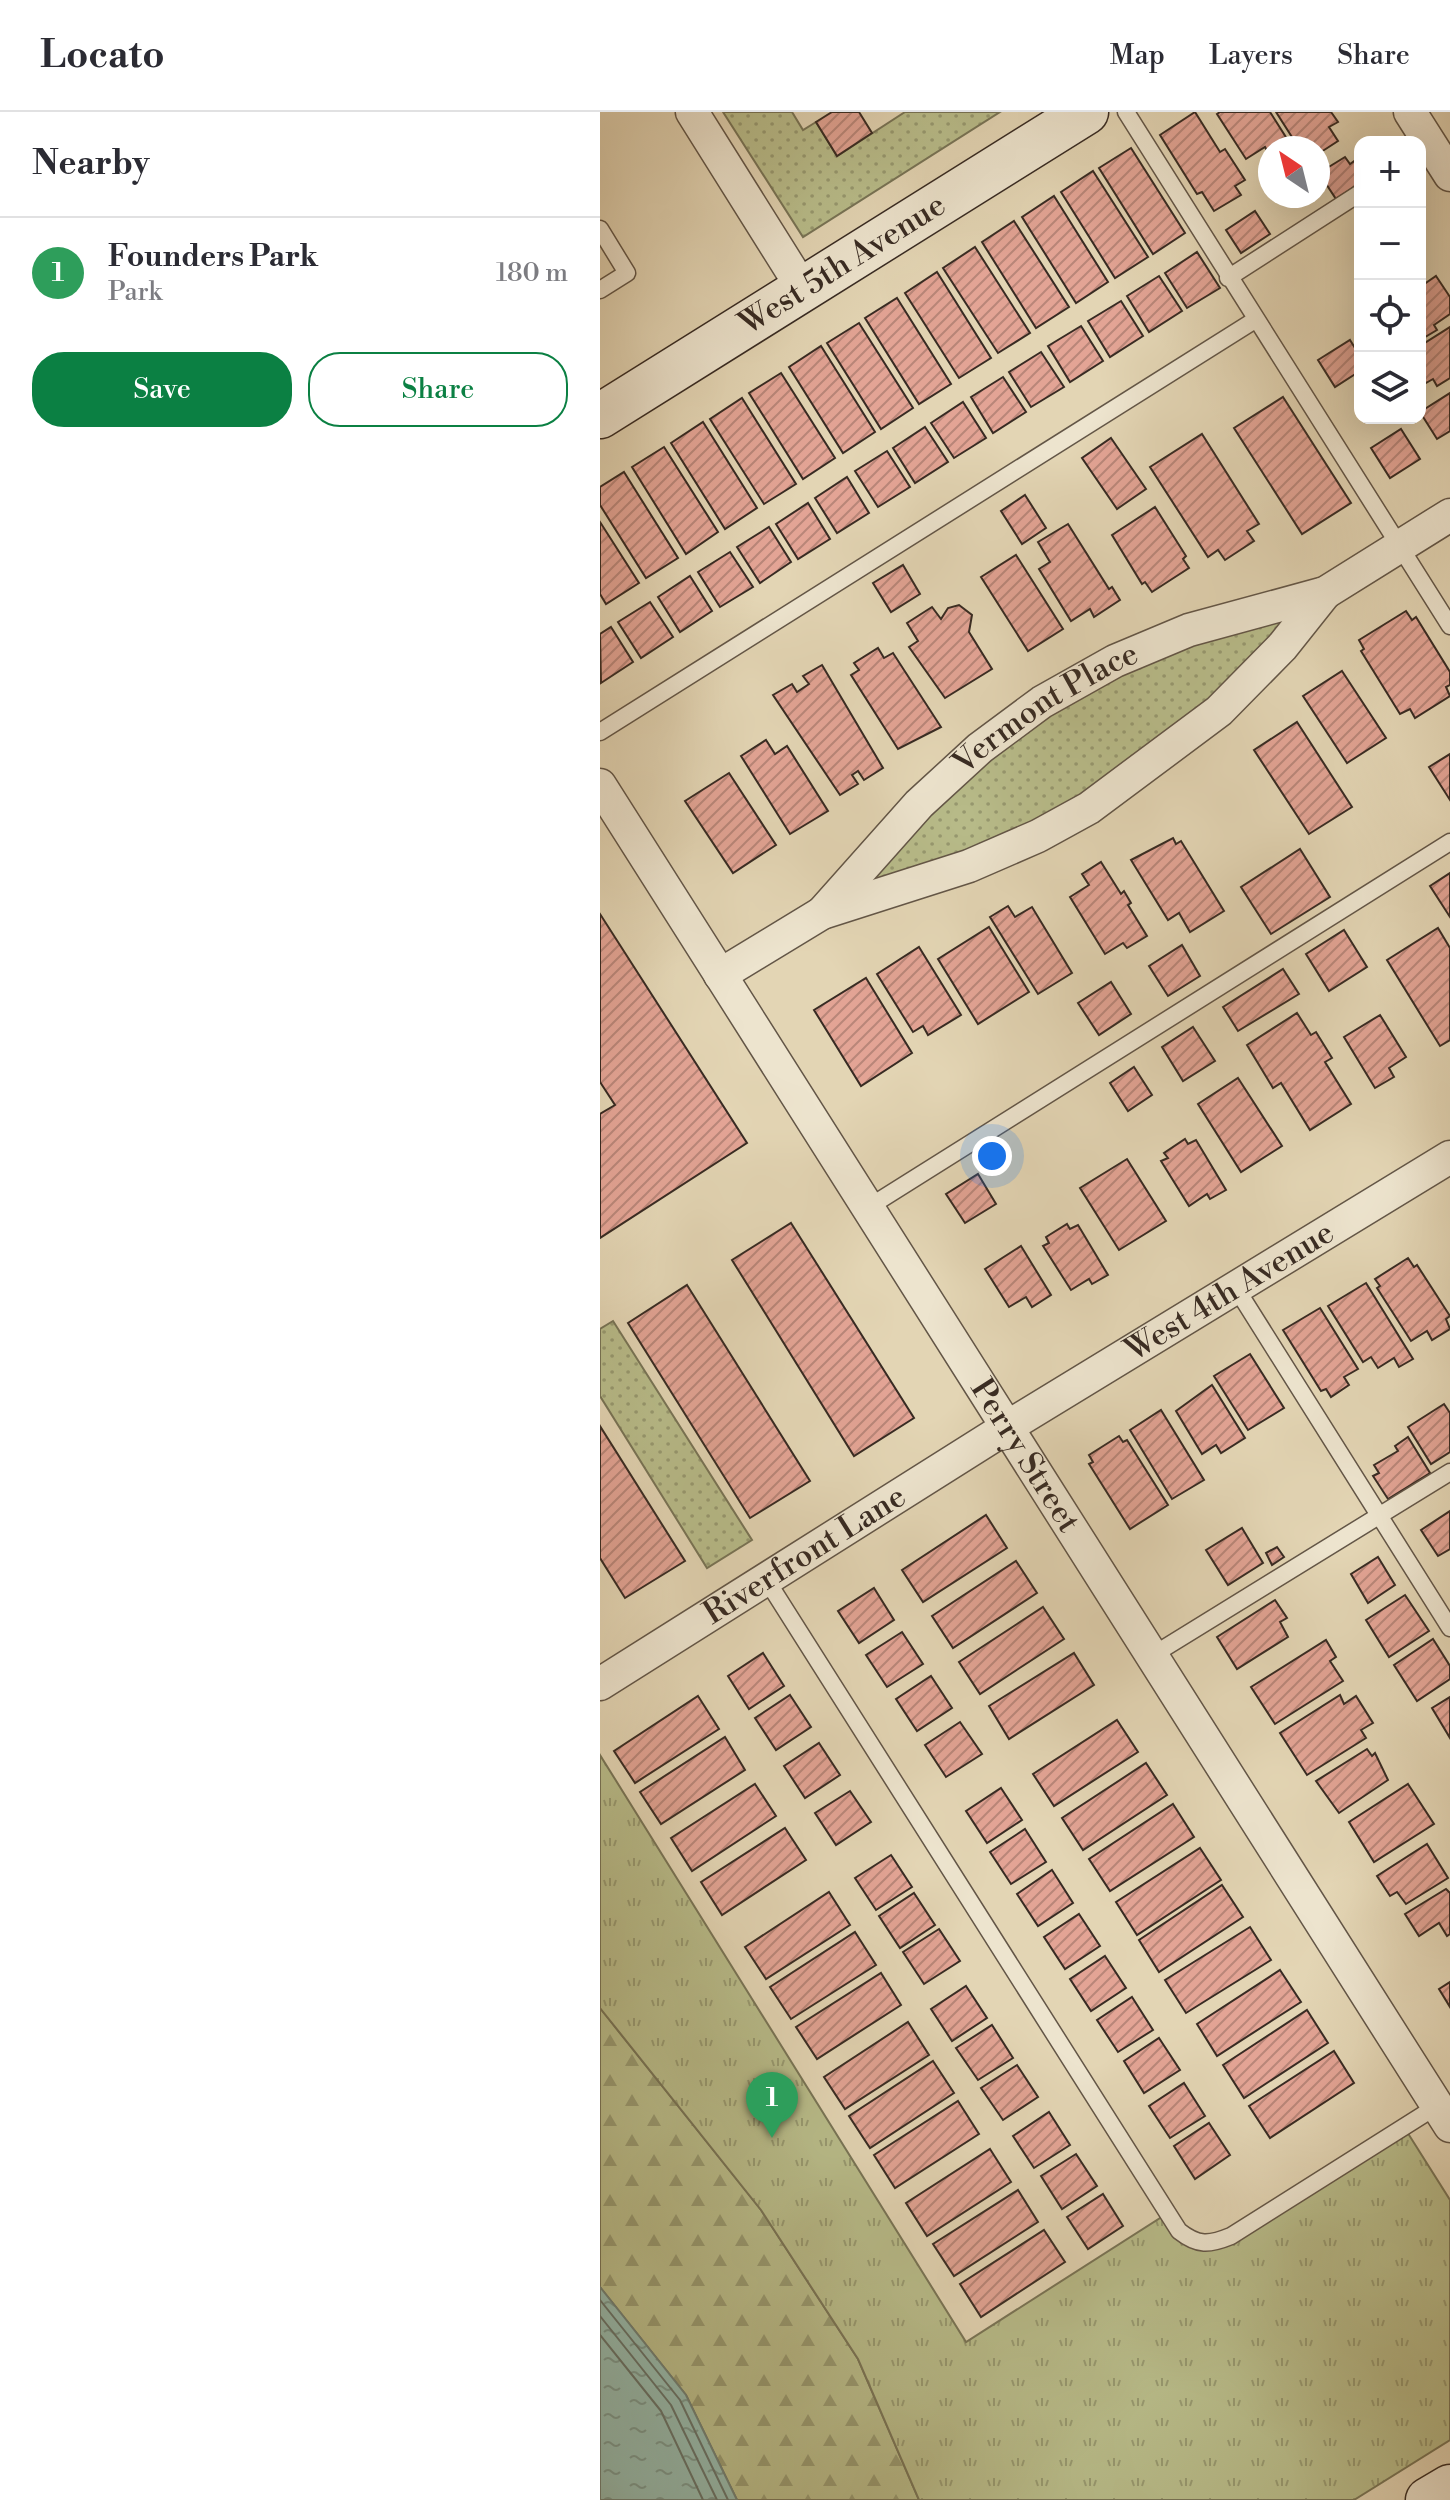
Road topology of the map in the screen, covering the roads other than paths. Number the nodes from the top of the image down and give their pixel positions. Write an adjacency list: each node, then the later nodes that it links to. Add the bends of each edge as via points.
1 (692, 112): 9 (street)
2 (1086, 112): 9 (main road, West 5th Avenue)
3 (1126, 112): 8 (lane)
4 (1410, 112): 5 (street)
5 (1438, 157)
6 (1354, 197): 8 (lane)
7 (600, 229): 10 (lane, via 627,273)
8 (1228, 278): 11 (lane)
9 (803, 289): 12 (main road, West 5th Avenue)
10 (600, 290)
11 (1255, 320): 14 (lane); 17 (lane)
12 (600, 416)
13 (1450, 515): 14 (street, Vermont Place)
14 (1402, 546): 15 (street, Vermont Place); 16 (lane)
15 (1325, 593): 20 (street, Vermont Place, via 1282,647 1219,711 1089,808 969,866); 20 (street, Vermont Place, via 1189,630 1115,661 1042,702 980,748 919,804)
16 (1450, 626)
17 (600, 732)
18 (600, 785): 21 (street, Perry Street)
19 (1450, 842): 23 (lane)
20 (822, 913): 21 (street, Vermont Place)
21 (720, 975): 23 (street, Perry Street)
22 (1450, 1157): 24 (street, West 4th Avenue)
23 (869, 1207): 25 (street, Perry Street)
24 (1236, 1288): 25 (street, West 4th Avenue); 27 (lane)
25 (1009, 1426): 28 (street, Riverfront Lane); 30 (street, Perry Street)
26 (1450, 1472): 27 (lane)
27 (1379, 1515): 29 (lane); 30 (lane)
28 (766, 1579): 31 (street, Riverfront Lane); 32 (lane, via 1179,2231 1191,2241 1208,2245 1231,2236)
29 (1450, 1628)
30 (1153, 1655): 32 (street, Perry Street)
31 (600, 1684)
32 (1443, 2116)
33 (1450, 2487): 34 (main road)
34 (1428, 2500)

